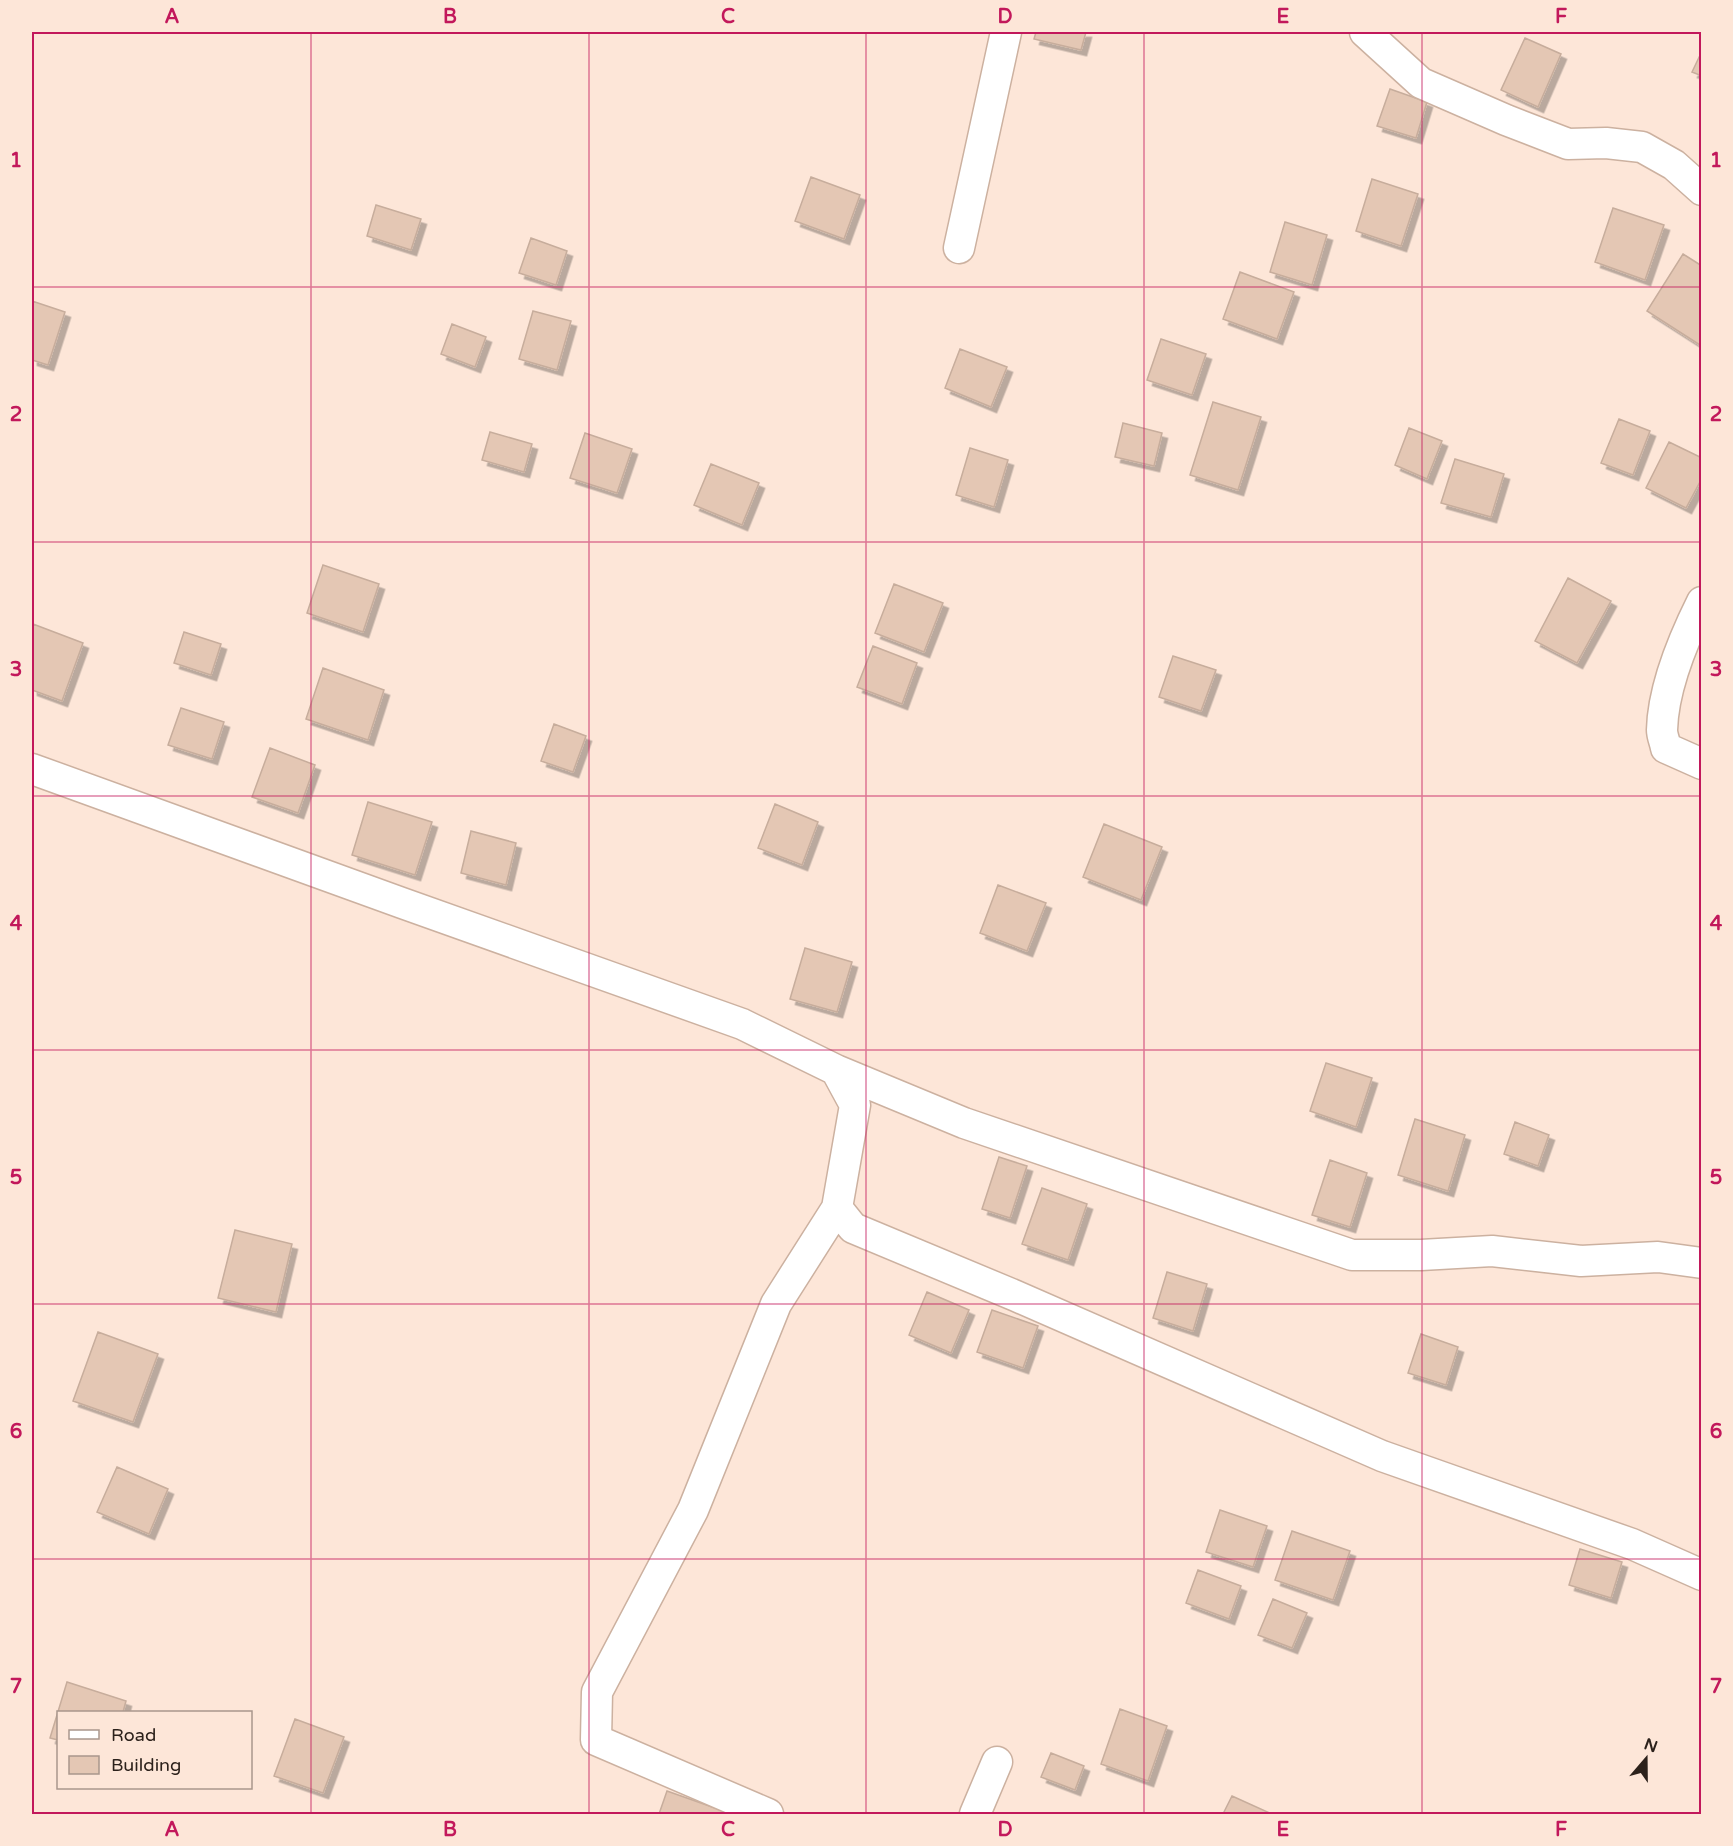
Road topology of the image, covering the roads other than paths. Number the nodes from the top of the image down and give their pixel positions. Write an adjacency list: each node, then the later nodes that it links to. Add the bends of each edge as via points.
1 (1006, 32): 4 (street)
2 (1365, 32): 3 (street, via 1421,82 1568,144 1642,147 1674,165)
3 (1701, 190)
4 (959, 248)
5 (1701, 602): 6 (street, via 1685,636 1667,698 1662,732 1666,748)
6 (1701, 764)
7 (32, 769): 8 (street, via 742,1023)
8 (836, 1070): 9 (street, via 855,1105); 10 (street, via 964,1123 1352,1255 1492,1251 1581,1261 1658,1257)
9 (837, 1208): 11 (street, via 853,1228 1382,1456 1632,1544); 13 (street, via 776,1304 693,1510 597,1692 596,1740)
10 (1701, 1263)
11 (1701, 1575)
12 (998, 1762): 14 (street)
13 (768, 1815)
14 (975, 1815)

